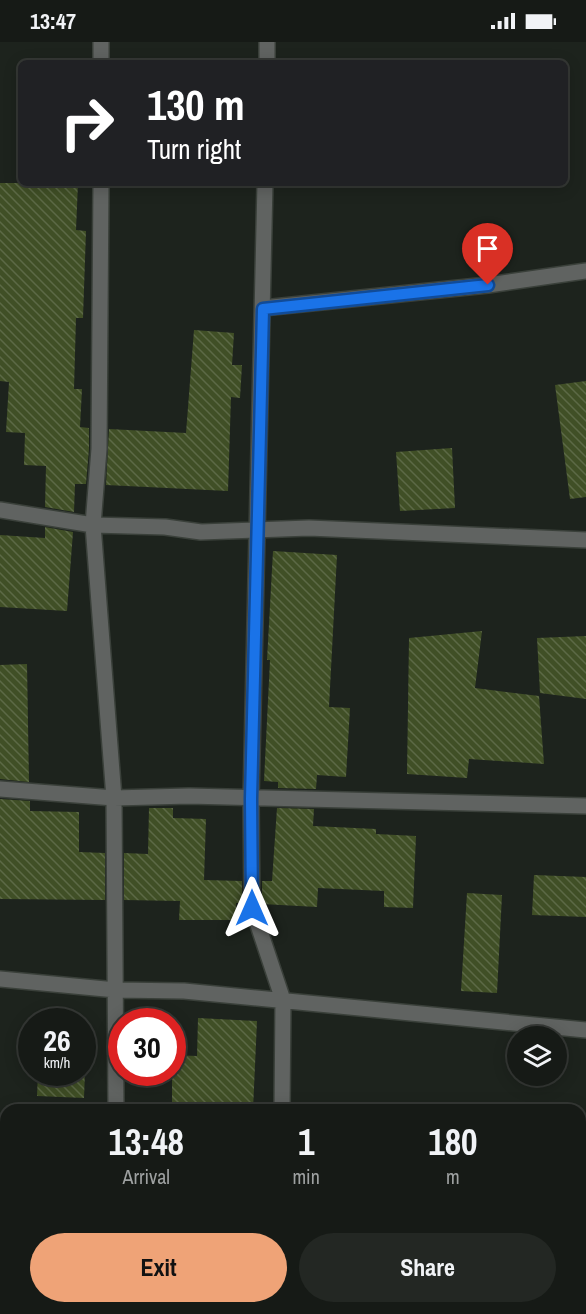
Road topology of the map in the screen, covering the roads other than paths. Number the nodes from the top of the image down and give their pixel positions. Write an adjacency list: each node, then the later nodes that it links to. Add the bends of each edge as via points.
1 (102, 42): 3 (street)
2 (267, 42): 4 (street)
3 (101, 60)
4 (267, 60)
5 (101, 186): 10 (street, via 99,449)
6 (265, 186): 8 (street)
7 (586, 271): 8 (street)
8 (263, 309): 11 (street)
9 (0, 510): 10 (street)
10 (93, 525): 11 (street, via 201,532); 14 (street)
11 (259, 531): 12 (street, via 309,528); 15 (street)
12 (586, 540)
13 (0, 789): 14 (street)
14 (114, 798): 15 (street); 18 (street)
15 (251, 799): 16 (street); 19 (street, via 252,908)
16 (586, 806)
17 (0, 980): 18 (street)
18 (116, 990): 19 (street, via 184,991); 21 (street)
19 (283, 1000): 20 (street); 22 (street)
20 (586, 1029)
21 (117, 1104)
22 (282, 1104)

